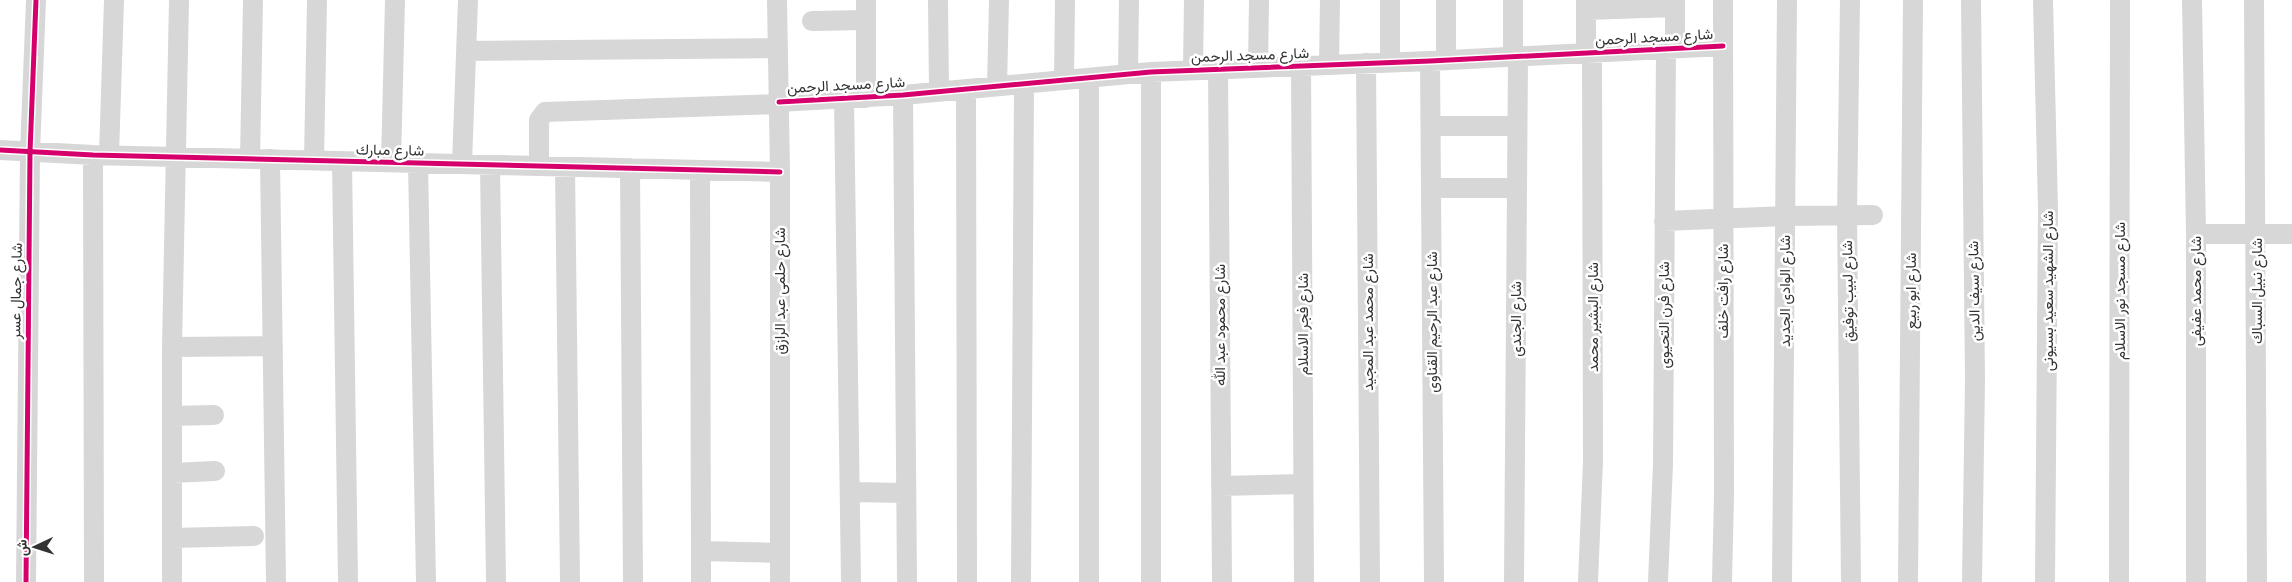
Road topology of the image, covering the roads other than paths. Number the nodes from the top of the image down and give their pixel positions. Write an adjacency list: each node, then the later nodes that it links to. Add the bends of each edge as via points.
1 (36, 0): 61 (street, شارع جمال عسر)
2 (114, 0): 62 (street)
3 (179, 0): 63 (street)
4 (253, 0): 64 (street)
5 (318, 0): 66 (street)
6 (395, 0): 68 (street)
7 (468, 0): 35 (street)
8 (777, 0): 33 (street, شارع حلمى عبد الرازق)
9 (938, 0): 53 (street)
10 (999, 0): 51 (street)
11 (1065, 0): 49 (street)
12 (1129, 0): 47 (street)
13 (1194, 0): 45 (street)
14 (1259, 0): 43 (street)
15 (1330, 0): 41 (street)
16 (1390, 0): 39 (street)
17 (1446, 0): 38 (street, شارع عبد الرحيم القناوى)
18 (1512, 0): 37 (street, شارع الجندى)
19 (1723, 0): 32 (street, شارع رافت خلف)
20 (1787, 0): 81 (street, شارع الوادى الجديد)
21 (1850, 0): 79 (street, شارع لبيب توفيق)
22 (1913, 0): 128 (street, شارع ابو ربيع)
23 (1971, 0): 129 (street, شارع سيف الدين, via 1975,380)
24 (2043, 0): 130 (street, شارع الشهيد سعيد بسيونى, via 2048,209)
25 (2120, 0): 131 (street, شارع مسجد نور الاسلام)
26 (2192, 0): 84 (street, شارع محمد عفيفى)
27 (2254, 0): 85 (street, شارع نبيل السباك)
28 (1675, 4): 29 (street); 34 (street, شارع فرن التحيوى)
29 (1586, 5): 36 (street, شارع البشير محمد)
30 (866, 10): 31 (street); 55 (street)
31 (812, 21)
32 (1723, 46): 34 (street, شارع مسجد الرحمن); 82 (street, شارع رافت خلف)
33 (778, 48): 35 (street); 57 (street, شارع حلمى عبد الرازق)
34 (1670, 48): 36 (street, شارع مسجد الرحمن); 83 (street, شارع فرن التحيوى)
35 (466, 51): 70 (street)
36 (1589, 53): 37 (street, شارع مسجد الرحمن); 123 (street, شارع البشير محمد, via 1593,462)
37 (1516, 57): 38 (street, شارع مسجد الرحمن); 59 (street, شارع الجندى)
38 (1438, 61): 39 (street, شارع مسجد الرحمن); 58 (street, شارع عبد الرحيم القناوى)
39 (1390, 62): 40 (street, شارع مسجد الرحمن)
40 (1366, 63): 41 (street, شارع مسجد الرحمن); 120 (street, شارع محمد عبد المجيد)
41 (1329, 64): 42 (street, شارع مسجد الرحمن)
42 (1301, 65): 43 (street, شارع مسجد الرحمن); 93 (street, شارع فجر الاسلام)
43 (1258, 66): 44 (street, شارع مسجد الرحمن)
44 (1218, 68): 45 (street, شارع مسجد الرحمن); 94 (street, شارع محمود عبد الله)
45 (1193, 69): 46 (street, شارع مسجد الرحمن)
46 (1151, 72): 47 (street, شارع مسجد الرحمن); 117 (street)
47 (1128, 74): 48 (street, شارع مسجد الرحمن)
48 (1090, 78): 49 (street, شارع مسجد الرحمن); 116 (street)
49 (1064, 80): 50 (street, شارع مسجد الرحمن)
50 (1024, 84): 51 (street, شارع مسجد الرحمن); 115 (street)
51 (997, 86): 52 (street, شارع مسجد الرحمن)
52 (966, 89): 53 (street, شارع مسجد الرحمن); 114 (street)
53 (938, 92): 54 (street, شارع مسجد الرحمن)
54 (903, 95): 55 (street, شارع مسجد الرحمن); 96 (street)
55 (866, 98): 56 (street, شارع مسجد الرحمن)
56 (844, 99): 57 (street, شارع مسجد الرحمن); 95 (street)
57 (779, 103): 72 (street, شارع مسجد الرحمن, via 545,112 539,120); 76 (street, شارع حلمى عبد الرازق)
58 (1431, 126): 59 (street); 77 (street, شارع عبد الرحيم القناوى)
59 (1517, 126): 78 (street, شارع الجندى)
60 (0, 150): 61 (street, شارع مبارك)
61 (30, 152): 62 (street, شارع مبارك); 101 (street, شارع جمال عسر)
62 (100, 155): 63 (street, شارع مبارك); 102 (street)
63 (175, 157): 64 (street, شارع مبارك); 88 (street)
64 (250, 159): 65 (street, شارع مبارك)
65 (270, 159): 66 (street, شارع مبارك); 87 (street)
66 (314, 160): 67 (street, شارع مبارك)
67 (342, 161): 68 (street, شارع مبارك); 105 (street)
68 (391, 162): 69 (street, شارع مبارك)
69 (418, 163): 70 (street, شارع مبارك); 106 (street)
70 (462, 164): 71 (street, شارع مبارك)
71 (490, 165): 72 (street, شارع مبارك); 107 (street)
72 (539, 166): 73 (street, شارع مبارك)
73 (565, 167): 74 (street, شارع مبارك); 108 (street)
74 (630, 168): 75 (street, شارع مبارك); 109 (street)
75 (700, 170): 76 (street, شارع مبارك); 99 (street)
76 (780, 172): 100 (street, شارع حلمى عبد الرازق)
77 (1431, 188): 78 (street); 121 (street, شارع عبد الرحيم القناوى)
78 (1517, 188): 122 (street, شارع الجندى)
79 (1847, 215): 80 (street); 81 (street); 127 (street, شارع لبيب توفيق)
80 (1873, 215)
81 (1785, 216): 82 (street); 126 (street, شارع الوادى الجديد)
82 (1723, 219): 83 (street); 125 (street, شارع رافت خلف)
83 (1664, 221): 124 (street, شارع فرن التحيوى, via 1663,464)
84 (2196, 234): 85 (street); 132 (street, شارع محمد عفيفى)
85 (2256, 234): 86 (street); 133 (street, شارع نبيل السباك)
86 (2292, 234)
87 (273, 346): 88 (street); 104 (street)
88 (172, 347): 90 (street)
89 (214, 415): 90 (street)
90 (172, 416): 92 (street)
91 (214, 471): 92 (street)
92 (172, 472): 98 (street)
93 (1303, 484): 94 (street); 119 (street, شارع فجر الاسلام)
94 (1221, 486): 118 (street, شارع محمود عبد الله)
95 (850, 492): 96 (street); 112 (street)
96 (906, 493): 113 (street)
97 (254, 536): 98 (street)
98 (172, 538): 103 (street)
99 (701, 551): 100 (street); 110 (street)
100 (780, 553): 111 (street, شارع حلمى عبد الرازق)
101 (26, 582)
102 (94, 582)
103 (172, 582)
104 (276, 582)
105 (348, 582)
106 (426, 582)
107 (496, 582)
108 (570, 582)
109 (633, 582)
110 (701, 582)
111 (780, 582)
112 (851, 582)
113 (907, 582)
114 (967, 582)
115 (1020, 582)
116 (1089, 582)
117 (1151, 582)
118 (1222, 582)
119 (1304, 582)
120 (1370, 582)
121 (1434, 582)
122 (1514, 582)
123 (1588, 582)
124 (1658, 582)
125 (1722, 582)
126 (1782, 582)
127 (1851, 582)
128 (1908, 582)
129 (1972, 582)
130 (2045, 582)
131 (2119, 582)
132 (2196, 582)
133 (2257, 582)

